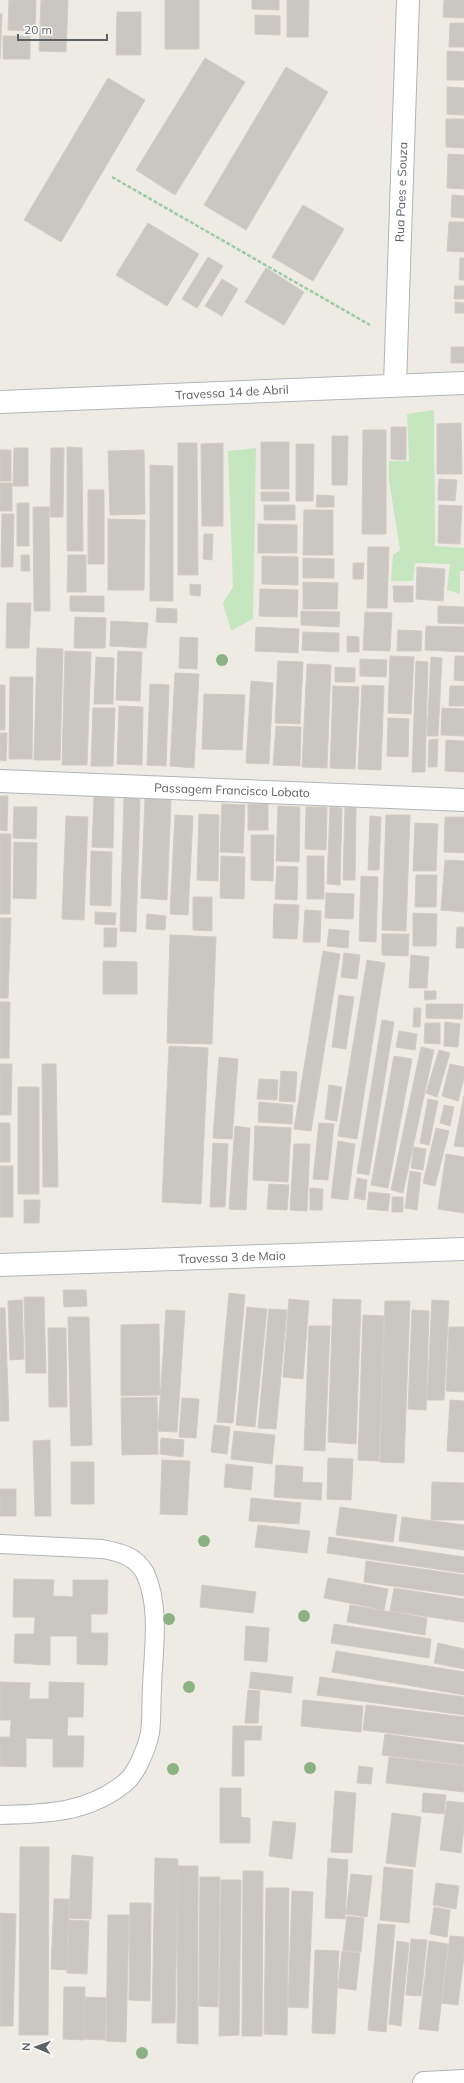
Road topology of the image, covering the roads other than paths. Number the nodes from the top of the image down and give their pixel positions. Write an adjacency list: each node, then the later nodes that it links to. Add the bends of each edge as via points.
1 (408, 0): 3 (street, Rua Paes e Souza)
2 (464, 383): 3 (street, Travessa 14 de Abril)
3 (395, 384): 4 (street, Travessa 14 de Abril)
4 (0, 402)
5 (0, 781): 6 (street, Passagem Francisco Lobato)
6 (464, 800)
7 (464, 1249): 8 (street, Travessa 3 de Maio)
8 (0, 1265)
9 (0, 1544): 10 (lane, via 102,1549 129,1556 145,1573 150,1587 154,1616 150,1733 144,1754 128,1781 102,1799 84,1807 44,1814)
10 (0, 1815)
11 (464, 2081): 12 (street)
12 (424, 2083)

